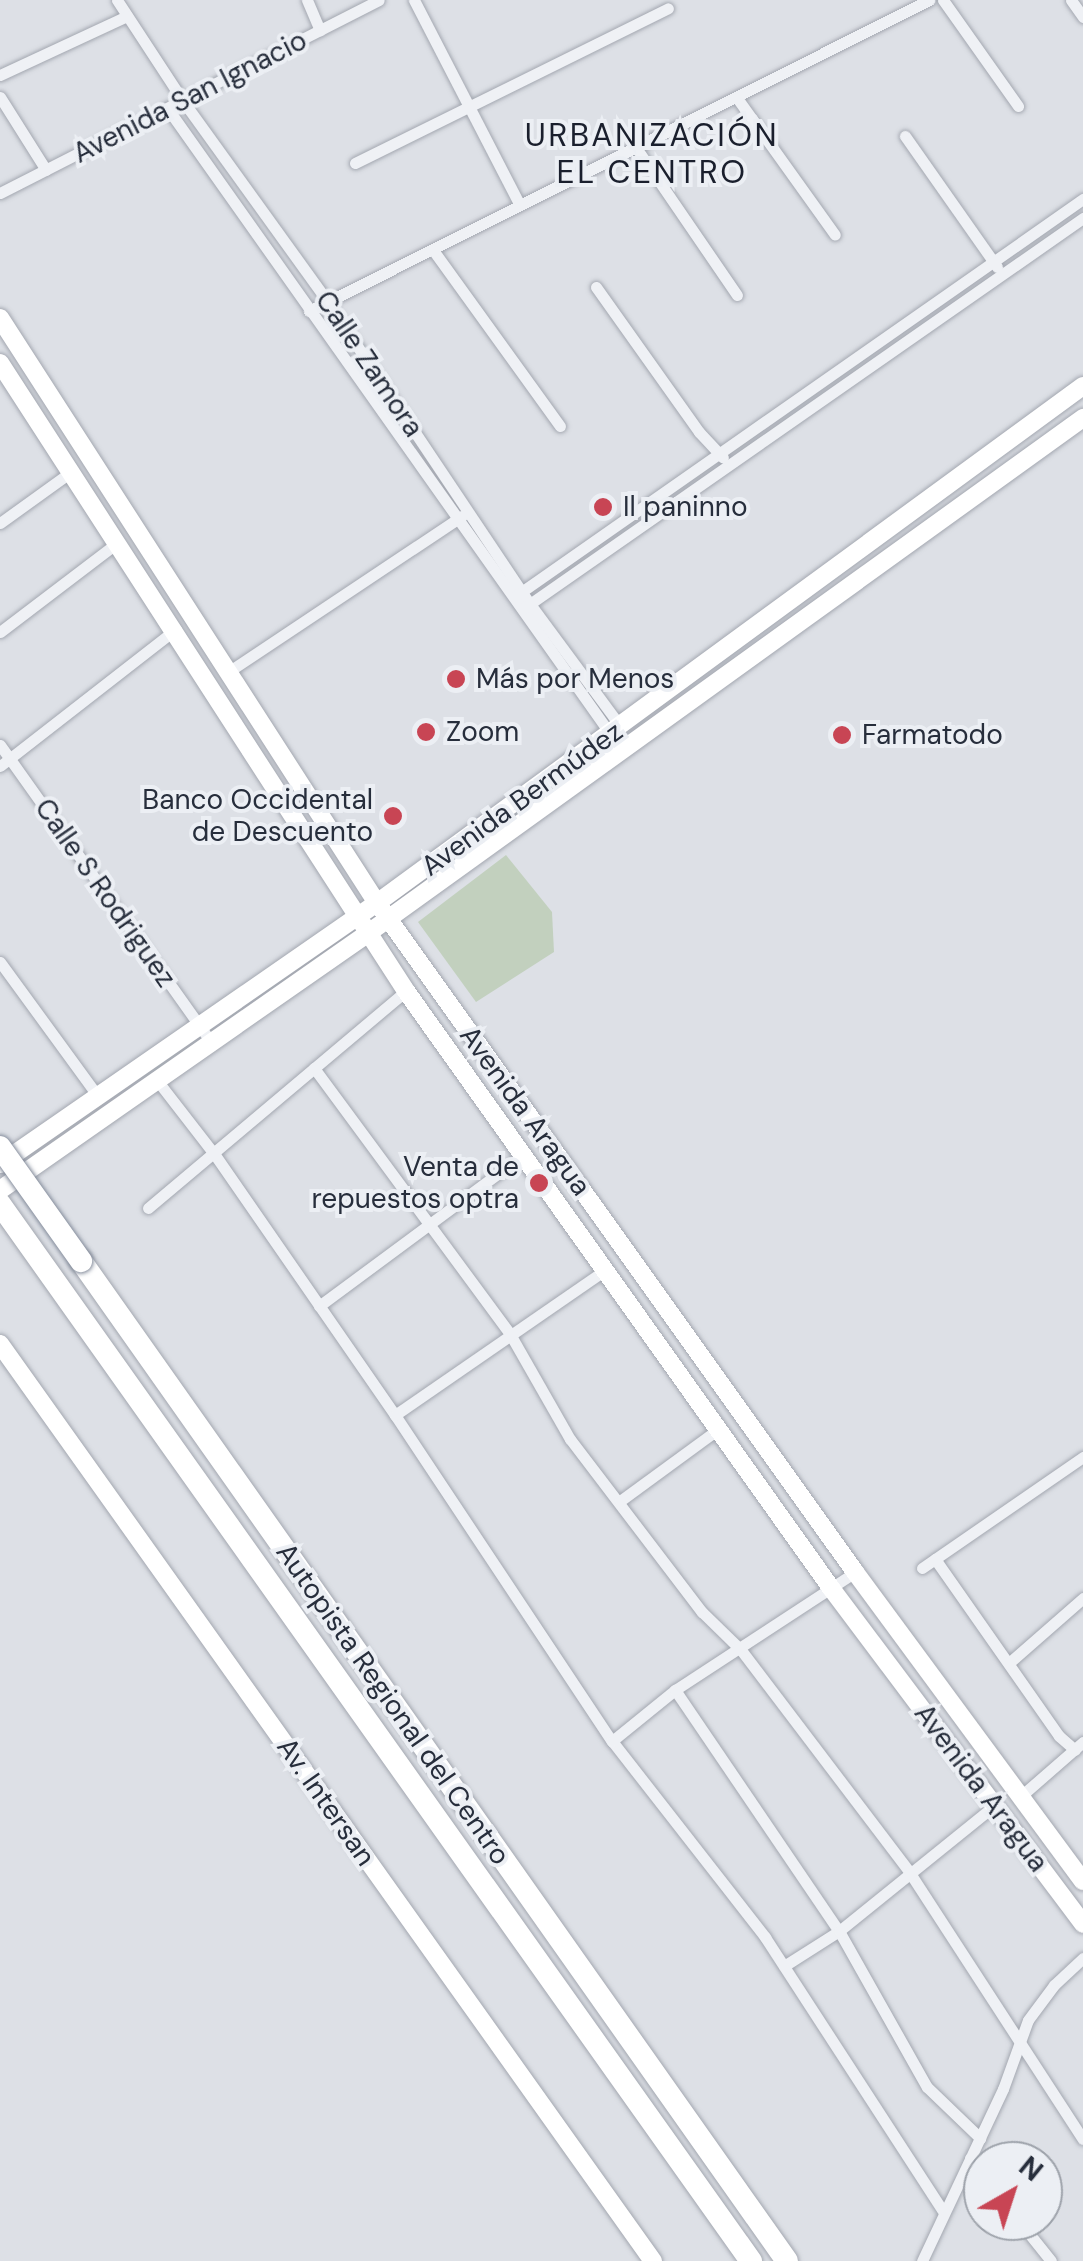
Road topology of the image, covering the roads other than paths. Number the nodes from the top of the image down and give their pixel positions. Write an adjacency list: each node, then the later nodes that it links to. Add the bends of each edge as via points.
1 (134, 0): 8 (street)
2 (307, 0): 11 (street)
3 (379, 0): 11 (street, Avenida San Ignacio)
4 (414, 0): 16 (street)
5 (928, 0): 14 (street)
6 (943, 0): 17 (street)
7 (1071, 0): 10 (street)
8 (122, 8): 12 (street); 15 (street, Calle Zamora)
9 (668, 8): 16 (street)
10 (1083, 17)
11 (320, 30): 15 (street, Avenida San Ignacio)
12 (0, 75)
13 (0, 97): 22 (street)
14 (737, 98): 20 (street); 27 (street)
15 (182, 101): 18 (street, Avenida San Ignacio); 33 (street, Calle Zamora)
16 (467, 106): 21 (street); 25 (street)
17 (1018, 106)
18 (168, 109): 22 (street, Avenida San Ignacio); 34 (street, Calle Zamora)
19 (904, 136): 29 (street)
20 (637, 149): 25 (street); 32 (street)
21 (356, 163)
22 (46, 170): 23 (street, Avenida San Ignacio)
23 (0, 193)
24 (1083, 198): 29 (street)
25 (519, 203): 28 (street)
26 (1083, 218): 30 (street)
27 (836, 235)
28 (433, 250): 33 (street); 39 (street)
29 (994, 262): 30 (street); 40 (street)
30 (1001, 275): 41 (street)
31 (596, 288): 40 (street)
32 (738, 296)
33 (327, 301): 34 (street); 43 (street, Calle Zamora)
34 (309, 311): 44 (street, Calle Zamora)
35 (0, 318): 53 (street, Avenida Aragua)
36 (0, 363): 42 (street, Avenida Aragua)
37 (1083, 386): 47 (street, Avenida Bermúdez)
38 (1083, 418): 49 (street, Avenida Bermúdez)
39 (560, 426)
40 (720, 454): 41 (street); 48 (street)
41 (728, 466): 50 (street)
42 (72, 471): 45 (street); 46 (street, Avenida Aragua)
43 (468, 512): 44 (street); 48 (street, Calle Zamora)
44 (455, 520): 48 (street, Calle Zamora); 53 (street)
45 (0, 523)
46 (118, 542): 51 (street, Avenida Aragua); 52 (street)
47 (820, 580): 49 (street); 54 (street, Avenida Bermúdez)
48 (517, 595): 50 (street, Calle Zamora)
49 (833, 598): 57 (street, Avenida Bermúdez)
50 (525, 607): 54 (street, Calle Zamora)
51 (176, 628): 56 (street); 58 (street, Avenida Aragua)
52 (0, 632)
53 (228, 672): 57 (street, Avenida Aragua)
54 (616, 731): 57 (street, Avenida Bermúdez)
55 (0, 744): 56 (street, Calle S Rodriguez)
56 (6, 763): 62 (street, Calle S Rodriguez)
57 (383, 910): 58 (street, Avenida Bermúdez); 59 (street, Avenida Bermúdez); 84 (street, Avenida Aragua)
58 (356, 917): 59 (street, Avenida Aragua); 62 (street, Avenida Bermúdez)
59 (367, 934): 61 (street, Avenida Aragua); 62 (street, Avenida Bermúdez)
60 (0, 962): 65 (street)
61 (406, 991): 63 (street); 68 (street, Avenida Aragua)
62 (206, 1035): 64 (street, Avenida Bermúdez); 65 (street, Avenida Bermúdez)
63 (314, 1068): 67 (street); 73 (street)
64 (156, 1079): 67 (street); 70 (street, Avenida Bermúdez)
65 (99, 1098): 69 (street, Avenida Bermúdez)
66 (0, 1147): 109 (highway, Autopista Regional del Centro, bridge)
67 (215, 1155): 72 (street); 75 (street)
68 (523, 1155): 73 (street); 74 (street, Avenida Aragua)
69 (0, 1164)
70 (0, 1190)
71 (0, 1204): 108 (highway, Autopista Regional del Centro)
72 (148, 1208)
73 (430, 1224): 75 (street); 76 (street)
74 (605, 1270): 76 (street); 79 (street, Avenida Aragua)
75 (319, 1306): 78 (street)
76 (510, 1334): 78 (street); 81 (street, via 570,1439)
77 (0, 1344): 107 (street, Av. Intersan)
78 (395, 1414): 90 (street)
79 (717, 1430): 81 (street); 85 (street, Avenida Aragua)
80 (1083, 1456): 82 (street)
81 (620, 1501): 87 (street, via 702,1612)
82 (935, 1560): 83 (street); 88 (street)
83 (922, 1568)
84 (855, 1572): 85 (street); 92 (street, Avenida Aragua)
85 (831, 1588): 87 (street); 93 (street, Avenida Aragua)
86 (1083, 1598): 88 (street)
87 (741, 1650): 89 (street); 94 (street)
88 (1010, 1662): 91 (street, via 1059,1736)
89 (675, 1690): 90 (street); 97 (street)
90 (612, 1741): 99 (street)
91 (1079, 1746): 92 (street)
92 (1021, 1796): 95 (street, Avenida Aragua)
93 (994, 1806): 94 (street); 96 (street, Avenida Aragua)
94 (910, 1874): 97 (street); 100 (street)
95 (1083, 1880)
96 (1083, 1924)
97 (839, 1931): 99 (street); 101 (street, via 927,2086)
98 (1083, 1958): 100 (street, via 1041,2000)
99 (784, 1966): 105 (street)
100 (1020, 2043): 101 (street); 102 (street)
101 (980, 2138): 103 (street)
102 (1083, 2139)
103 (978, 2141)
104 (963, 2171): 105 (street)
105 (942, 2210): 110 (street)
106 (1036, 2241): 111 (street)
107 (652, 2261)
108 (751, 2261)
109 (787, 2261)
110 (922, 2261)
111 (1051, 2261)

